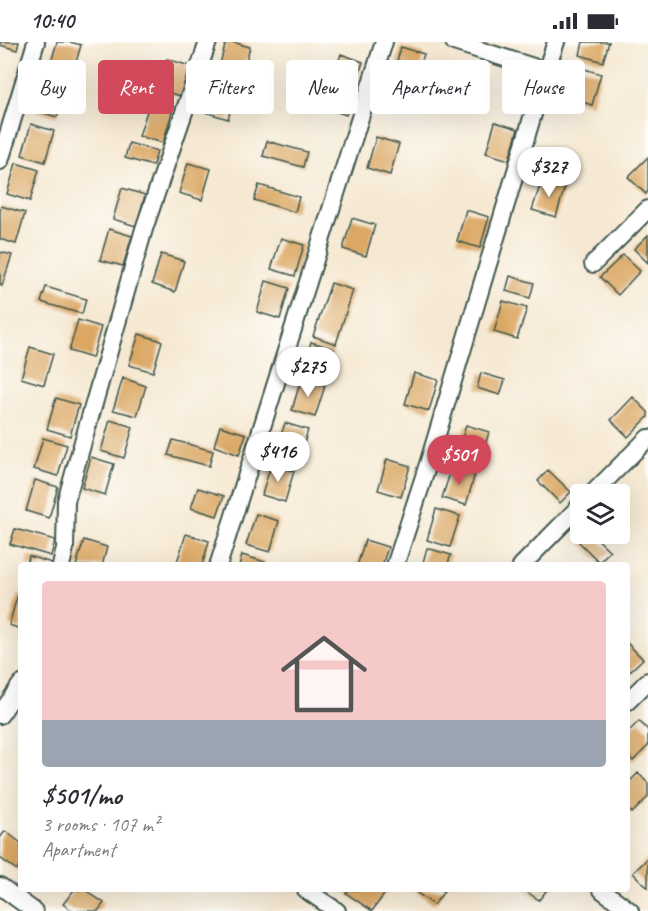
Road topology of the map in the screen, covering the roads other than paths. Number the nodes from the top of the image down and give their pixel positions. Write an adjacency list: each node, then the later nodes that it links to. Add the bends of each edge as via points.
1 (36, 42): 9 (street)
2 (208, 42): 15 (street, via 144,229 66,501)
3 (384, 42): 16 (street)
4 (454, 42): 6 (street)
5 (556, 42): 7 (street)
6 (513, 60)
7 (550, 60)
8 (533, 114): 17 (street)
9 (0, 161)
10 (648, 209): 11 (street)
11 (593, 264)
12 (648, 438): 13 (street)
13 (602, 484)
14 (570, 516): 18 (street)
15 (63, 562)
16 (219, 562)
17 (396, 562)
18 (525, 562)
19 (648, 681): 21 (street)
20 (18, 691): 22 (street)
21 (630, 699)
22 (1, 711)
23 (0, 886): 26 (street)
24 (309, 892): 27 (street)
25 (605, 892): 28 (street)
26 (34, 911)
27 (338, 911)
28 (630, 911)

